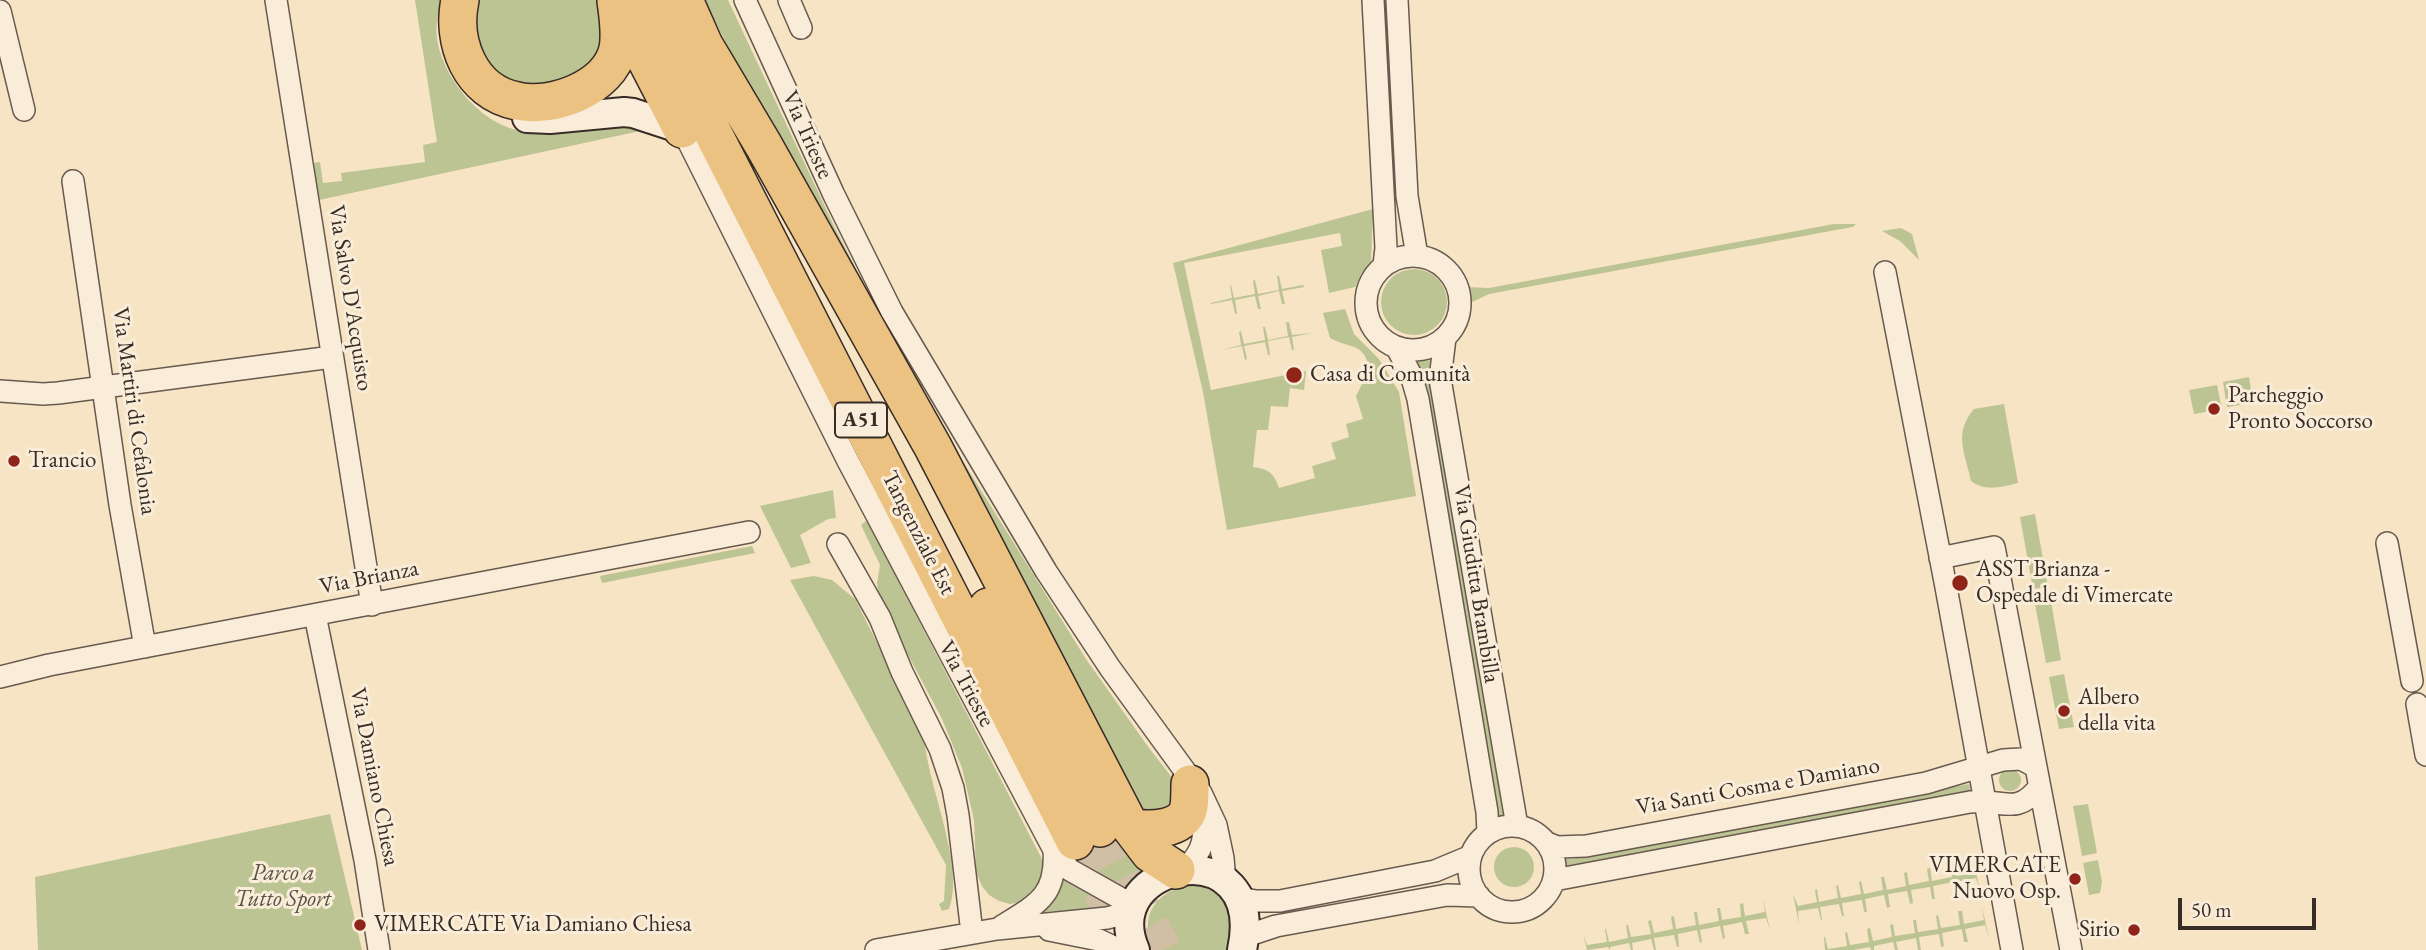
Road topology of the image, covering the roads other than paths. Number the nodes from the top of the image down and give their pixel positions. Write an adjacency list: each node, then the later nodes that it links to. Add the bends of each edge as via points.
1 (276, 0): 21 (street, Via Salvo D'Acquisto)
2 (449, 0): 14 (main road, via 445,37 455,68 471,90 496,108 540,119 634,113)
3 (460, 0): 4 (highway, via 457,33 475,74 503,97 526,102 570,96 602,78 618,51)
4 (616, 0): 14 (highway)
5 (645, 0): 41 (highway, Tangenziale Est / A51)
6 (682, 0): 41 (highway, Tangenziale Est / A51)
7 (745, 0): 36 (street, Via Trieste, via 892,312 1046,571)
8 (789, 0): 12 (street)
9 (1373, 0): 17 (street, Via Giuditta Brambilla)
10 (1397, 0): 16 (street, via 1407,196)
11 (0, 11): 13 (street)
12 (801, 28)
13 (24, 110)
14 (681, 130): 41 (street, Via Trieste, via 855,473)
15 (73, 181): 22 (street, Via Martiri di Cefalonia)
16 (1418, 256): 17 (street); 19 (street, Via Giuditta Brambilla, via 1441,265 1458,287 1459,317)
17 (1384, 265): 20 (street, Via Giuditta Brambilla, via 1367,290 1366,309 1374,331)
18 (1885, 272): 27 (street)
19 (1445, 338): 20 (street, via 1423,350); 39 (street, Via Giuditta Brambilla, via 1440,379)
20 (1397, 348): 40 (street, Via Giuditta Brambilla, via 1418,399)
21 (332, 357): 22 (street); 28 (street, Via Salvo D'Acquisto)
22 (104, 388): 23 (street, via 43,394); 30 (street, Via Martiri di Cefalonia)
23 (0, 391)
24 (749, 532): 28 (street, Via Brianza)
25 (2387, 543): 32 (street)
26 (838, 544): 51 (street, via 880,618 940,749 958,815)
27 (1940, 558): 35 (street); 37 (street, via 1994,547)
28 (372, 605): 29 (street, Via Brianza)
29 (315, 615): 30 (street, Via Brianza); 53 (street, Via Damiano Chiesa)
30 (145, 647): 31 (street, Via Brianza)
31 (0, 677)
32 (2412, 681)
33 (2417, 704): 34 (street)
34 (2426, 755)
35 (1978, 766): 37 (street, Via Santi Cosma e Damiano, via 2021,759); 38 (street); 42 (street, Via Santi Cosma e Damiano, via 1926,783 1586,846)
36 (1186, 775): 41 (highway, via 1189,807 1177,823); 44 (street, Via Trieste, via 1204,832 1197,858); 46 (street, Via Trieste, via 1201,793 1216,825)
37 (2038, 777): 38 (street, via 2025,802 2013,805); 58 (street)
38 (1985, 800): 45 (street); 57 (street)
39 (1517, 826): 40 (street); 42 (street, Via Santi Cosma e Damiano)
40 (1488, 833): 43 (street)
41 (1090, 837): 44 (highway, via 1150,853); 48 (street, Via Trieste, via 1070,870); 50 (street, via 1055,871 1046,893)
42 (1547, 843): 45 (street, via 1553,854)
43 (1471, 856): 46 (street, via 1435,871 1280,901 1256,901); 47 (street, via 1469,870)
44 (1180, 869): 46 (main road, via 1206,872); 48 (main road, Via Trieste, via 1148,885)
45 (1554, 880): 47 (street, via 1540,903 1515,912 1501,911)
46 (1232, 890): 52 (main road, Via Trieste, via 1244,910)
47 (1479, 896): 52 (street, via 1447,895 1276,926)
48 (1133, 909): 49 (street, via 1107,918); 56 (main road, via 1130,929)
49 (1033, 927): 50 (street); 55 (street, via 1100,940)
50 (997, 929): 51 (street)
51 (972, 933): 54 (street)
52 (1243, 946)
53 (379, 950)
54 (876, 950)
55 (1120, 950)
56 (1135, 950)
57 (2012, 950)
58 (2071, 950)

